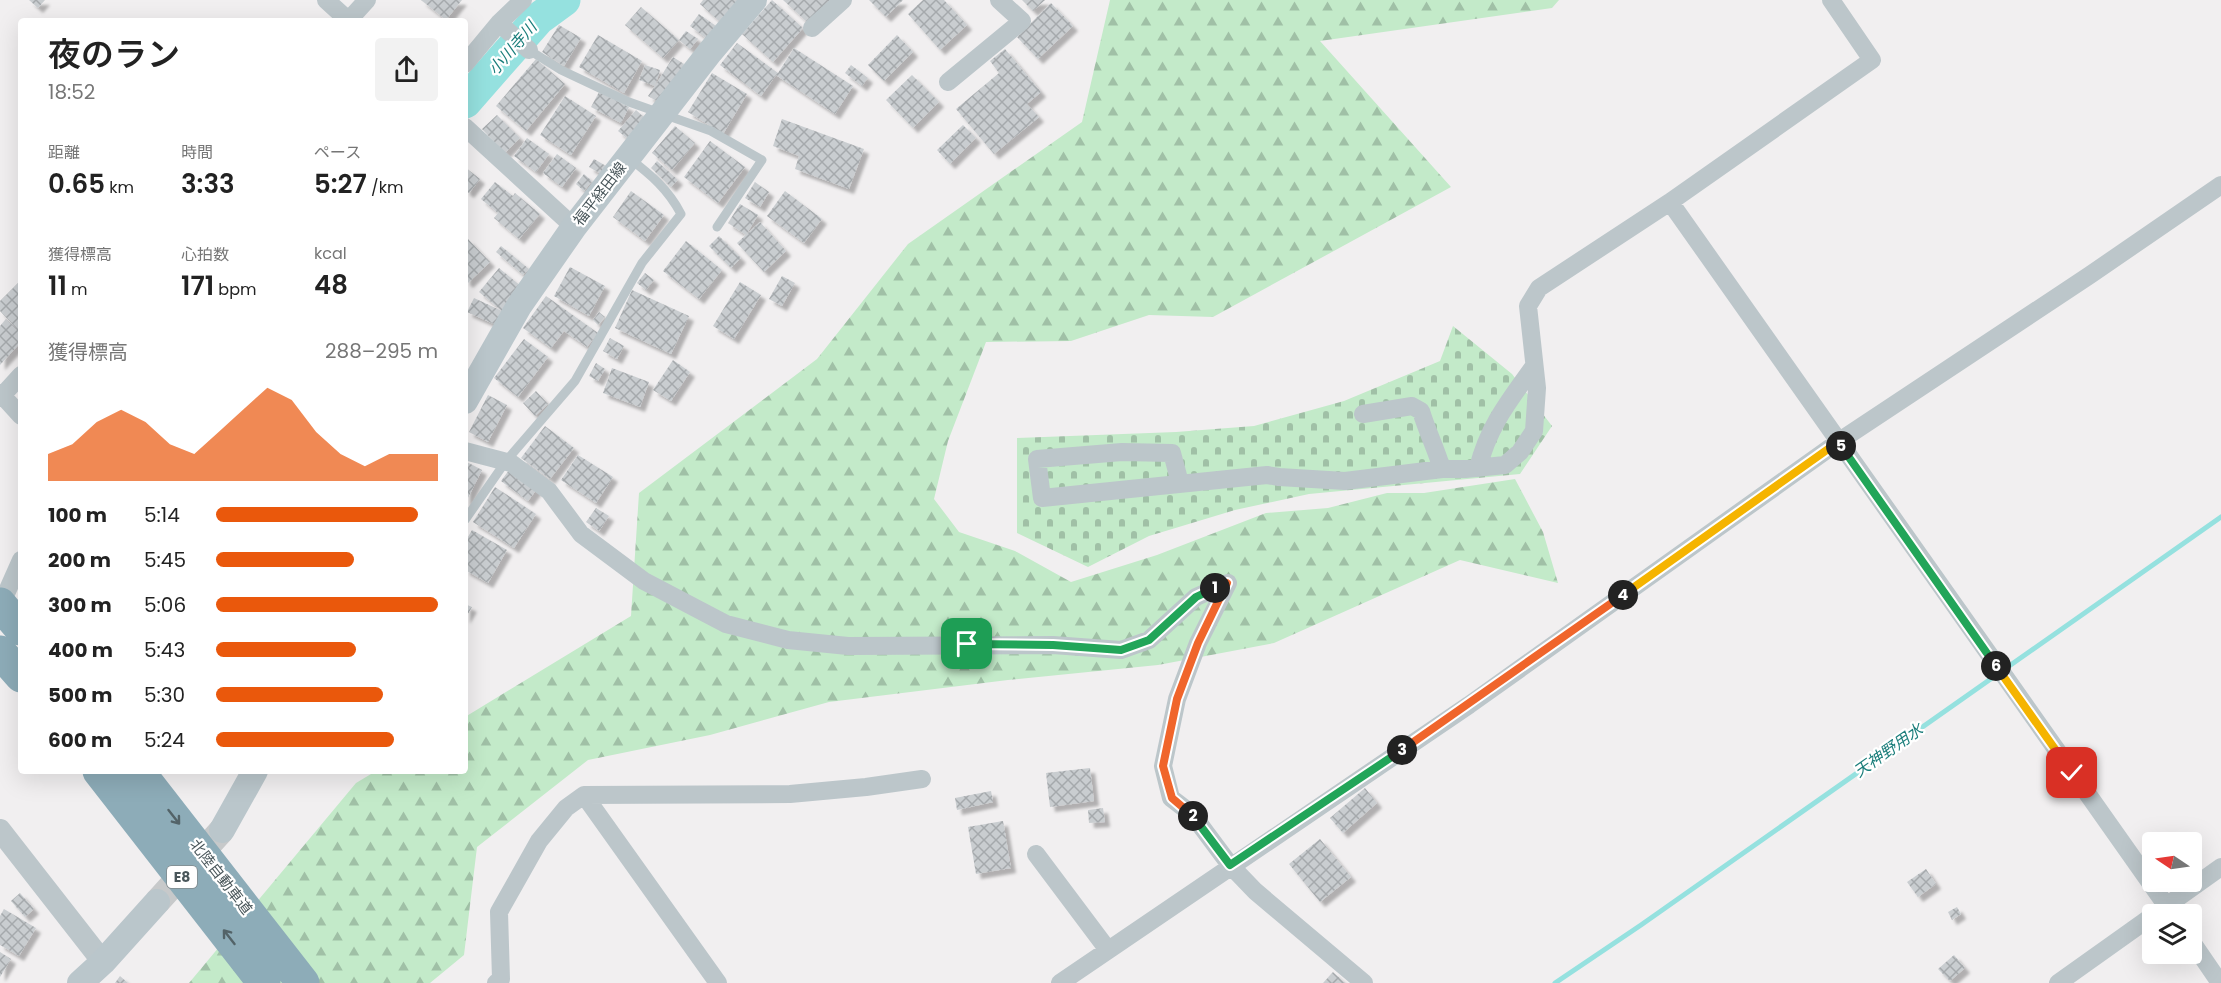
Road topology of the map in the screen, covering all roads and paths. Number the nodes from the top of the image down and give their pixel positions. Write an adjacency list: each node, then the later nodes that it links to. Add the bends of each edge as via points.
1 (326, 0): 8 (street)
2 (367, 0): 9 (street)
3 (523, 0): 10 (street)
4 (754, 0): 15 (main road, 福平経田線)
5 (843, 0): 11 (street)
6 (999, 0): 14 (street, via 1022,21)
7 (1831, 0): 19 (street, via 1872,60)
8 (345, 18)
9 (351, 18)
10 (499, 23): 12 (street); 13 (street)
11 (812, 28)
12 (529, 50): 15 (lane, via 561,70)
13 (468, 60)
14 (948, 82)
15 (662, 114): 17 (main road, 福平経田線); 21 (lane, via 711,131 762,160)
16 (468, 130): 20 (street)
17 (628, 158): 20 (main road, 福平経田線); 31 (lane, via 672,196 681,213 642,263 575,381)
18 (2221, 185): 29 (street)
19 (1671, 202): 22 (street, via 1539,288 1528,306); 29 (street)
20 (574, 227): 23 (main road, 福平経田線)
21 (717, 227)
22 (1534, 366): 32 (street, via 1503,408 1485,442); 32 (street, via 1534,431 1505,465)
23 (472, 374): 25 (main road, 福平経田線)
24 (18, 378): 26 (street)
25 (468, 389)
26 (1, 395): 27 (street)
27 (18, 413)
28 (1363, 414): 33 (street, via 1412,406 1420,411)
29 (1838, 442): 49 (street, via 1469,705); 52 (street)
30 (468, 452): 31 (street)
31 (506, 461): 35 (lane); 49 (street, via 549,491 581,534 644,581 726,624 789,640 848,646 1020,644 1121,650 1149,640 1196,597 1227,583 1177,699 1163,766 1172,798 1192,814)
32 (1478, 468): 33 (street)
33 (1442, 469): 34 (street, via 1344,481 1267,474)
34 (1180, 483): 34 (street, via 1042,498 1037,459 1122,452 1172,453)
35 (468, 516)
36 (18, 567): 37 (street)
37 (0, 606): 38 (highway)
38 (18, 626)
39 (0, 652): 40 (highway)
40 (18, 673)
41 (101, 774): 59 (highway, 北陸自動車道 / E8, one-way to 41)
42 (140, 774): 60 (highway, 北陸自動車道 / E8, one-way to 60)
43 (253, 774): 47 (main road)
44 (922, 779): 45 (street, via 790,794)
45 (584, 795): 61 (street, via 566,808 539,840 499,912 501,979); 62 (street)
46 (0, 830): 57 (street)
47 (222, 830)
48 (1036, 854): 55 (street)
49 (1230, 865): 55 (street); 64 (street)
50 (2221, 867): 53 (street)
51 (157, 902): 57 (main road)
52 (2165, 904)
53 (2176, 904)
54 (2142, 928): 65 (street)
55 (1108, 950): 63 (street)
56 (2202, 957): 66 (street)
57 (103, 962): 58 (main road)
58 (80, 983)
59 (264, 983)
60 (303, 983)
61 (496, 983)
62 (718, 983)
63 (1060, 983)
64 (1364, 983)
65 (2058, 983)
66 (2220, 983)

